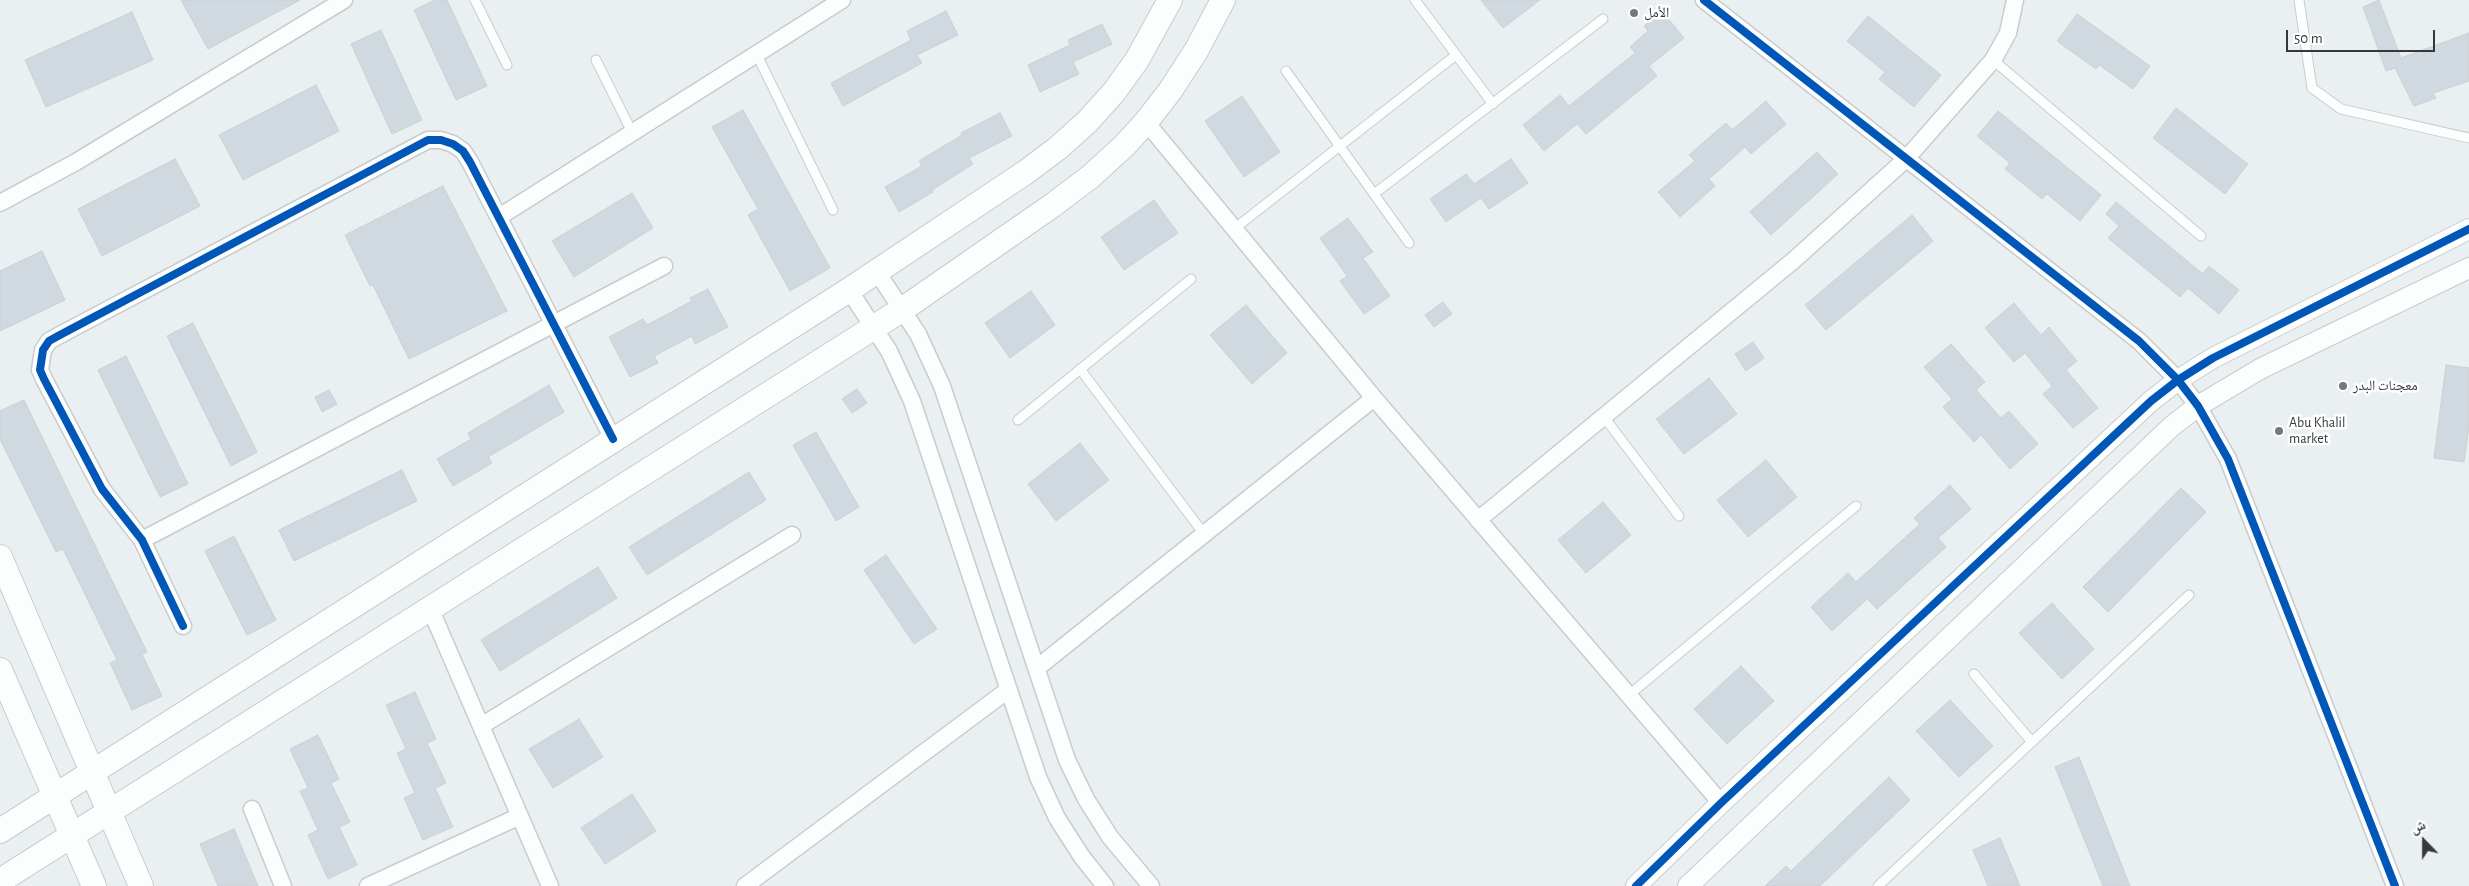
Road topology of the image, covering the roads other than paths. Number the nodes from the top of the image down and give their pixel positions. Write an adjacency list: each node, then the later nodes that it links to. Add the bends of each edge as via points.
1 (344, 0): 24 (street, via 76,162)
2 (474, 0): 15 (lane)
3 (842, 0): 11 (street)
4 (1170, 0): 33 (main road, via 1137,60 1088,122 1026,172)
5 (1223, 0): 18 (main road, via 1196,51)
6 (1415, 0): 12 (lane)
7 (1704, 0): 22 (street)
8 (2015, 0): 14 (street, via 2008,33)
9 (2299, 0): 20 (lane, via 2312,88 2341,109)
10 (1603, 19): 17 (lane)
11 (756, 54): 19 (street); 25 (lane)
12 (1456, 56): 17 (lane); 21 (lane)
13 (596, 60): 19 (lane)
14 (1993, 60): 22 (street); 29 (lane)
15 (507, 65)
16 (1286, 71): 21 (lane)
17 (1493, 104): 23 (lane)
18 (1146, 122): 27 (street); 36 (main road, via 1090,177)
19 (632, 132): 26 (street)
20 (2469, 138)
21 (1340, 146): 23 (lane); 27 (lane)
22 (1906, 159): 40 (street, via 2139,340); 43 (street, via 1826,233)
23 (1374, 194): 30 (lane)
24 (0, 203)
25 (833, 210)
26 (499, 217): 37 (street); 51 (street, via 463,151 441,140 428,140 49,341 40,359 44,379 98,482)
27 (1234, 229): 41 (street)
28 (2469, 229): 40 (street, via 2242,342)
29 (2200, 236)
30 (1409, 244)
31 (664, 266): 37 (street)
32 (2469, 268): 42 (street, via 2260,369)
33 (877, 272): 35 (main road); 36 (street)
34 (1191, 279): 39 (lane)
35 (849, 290): 38 (street); 45 (main road)
36 (903, 309): 38 (main road); 56 (street, via 942,386)
37 (554, 324): 45 (street); 51 (street)
38 (875, 327): 54 (main road); 59 (street, via 912,401)
39 (1080, 369): 44 (lane); 49 (lane)
40 (2178, 380): 42 (street); 65 (street, via 2120,428)
41 (1374, 398): 48 (street); 49 (street)
42 (2198, 406): 81 (street, via 2143,451); 83 (street, via 2237,480)
43 (1604, 417): 47 (lane); 48 (street)
44 (1018, 420)
45 (613, 439): 63 (main road)
46 (1856, 506): 60 (lane)
47 (1679, 516)
48 (1478, 520): 60 (street)
49 (1204, 534): 56 (street)
50 (792, 535): 61 (street)
51 (142, 540): 55 (street)
52 (0, 557): 63 (main road)
53 (2189, 595): 62 (lane)
54 (430, 608): 61 (street); 67 (main road)
55 (183, 626)
56 (1037, 668): 79 (street, via 1067,760 1086,799 1110,837)
57 (0, 670): 64 (main road)
58 (1974, 674): 62 (lane)
59 (1008, 690): 77 (street); 78 (street, via 1038,776 1057,818)
60 (1629, 695): 65 (street)
61 (481, 726): 68 (street)
62 (2032, 742): 82 (lane)
63 (91, 772): 64 (main road); 67 (main road)
64 (54, 796): 69 (main road); 70 (main road)
65 (1721, 803): 80 (street)
66 (252, 809): 74 (street)
67 (109, 813): 70 (main road); 73 (main road)
68 (520, 816): 75 (street); 76 (street)
69 (0, 831)
70 (72, 835): 71 (main road); 72 (main road)
71 (0, 881)
72 (94, 886)
73 (141, 886)
74 (283, 886)
75 (368, 886)
76 (550, 886)
77 (745, 886)
78 (1105, 886)
79 (1151, 886)
80 (1636, 886)
81 (1688, 886)
82 (1878, 886)
83 (2395, 886)

